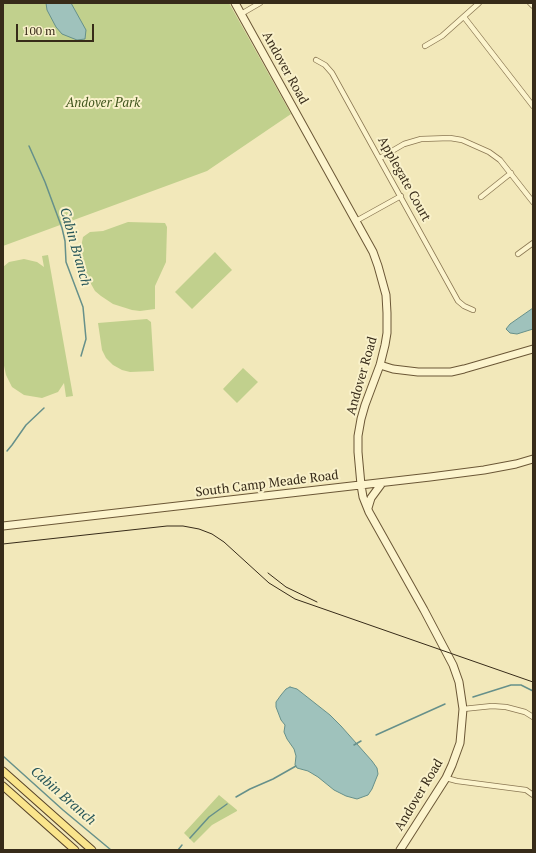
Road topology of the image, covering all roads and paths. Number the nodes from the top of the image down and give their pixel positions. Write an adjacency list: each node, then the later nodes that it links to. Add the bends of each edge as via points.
1 (235, 3): 6 (main road, Andover Road)
2 (260, 3): 6 (street)
3 (479, 3): 7 (street)
4 (530, 3): 5 (street)
5 (533, 6)
6 (241, 14): 16 (main road, Andover Road)
7 (464, 17): 8 (street, via 442,36); 10 (street)
8 (425, 46)
9 (316, 60): 11 (street, Applegate Court, via 332,72)
10 (533, 106)
11 (380, 158): 12 (street, via 404,144 421,139 450,138 474,144 489,152); 13 (street, Applegate Court)
12 (512, 174): 14 (street); 15 (street)
13 (401, 196): 16 (street); 19 (street, Applegate Court, via 458,301)
14 (481, 197)
15 (533, 202)
16 (356, 221): 21 (main road, Andover Road, via 373,252 386,295 387,333)
17 (533, 243): 18 (street)
18 (518, 254)
19 (473, 310)
20 (533, 349): 21 (main road, via 451,372 418,372)
21 (380, 365): 24 (main road, Andover Road, via 368,393 358,436)
22 (533, 459): 23 (main road, South Camp Meade Road, via 484,470)
23 (382, 483): 24 (main road, South Camp Meade Road); 25 (main road, via 371,498)
24 (361, 485): 25 (main road, Andover Road); 26 (main road, South Camp Meade Road)
25 (368, 508): 27 (main road, Andover Road, via 448,654 459,682)
26 (3, 526)
27 (463, 709): 28 (street, via 506,707); 30 (main road, Andover Road, via 460,743)
28 (533, 717)
29 (3, 771): 35 (main road)
30 (446, 778): 32 (street, via 526,790); 33 (main road, Andover Road)
31 (3, 786): 34 (main road)
32 (533, 795)
33 (403, 849)
34 (75, 850)
35 (92, 850)

